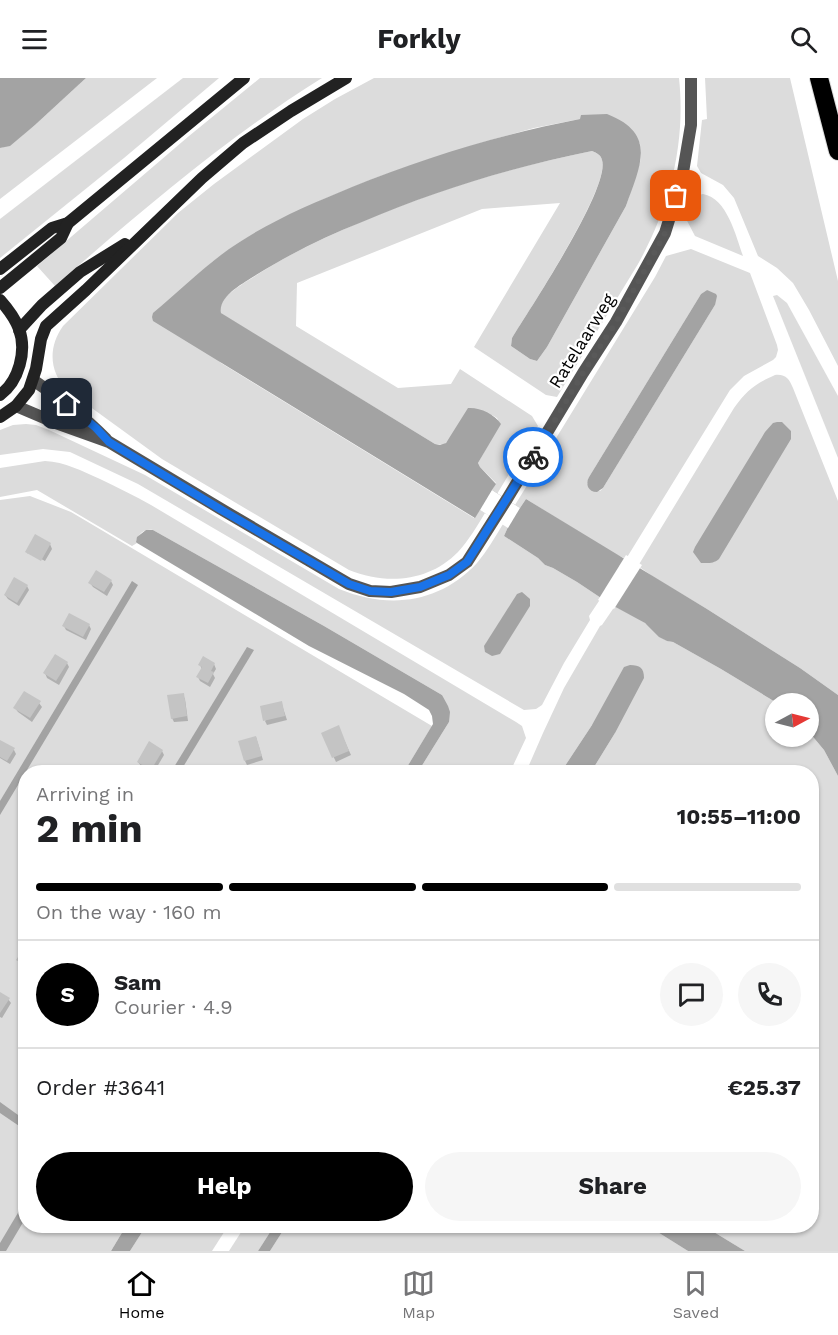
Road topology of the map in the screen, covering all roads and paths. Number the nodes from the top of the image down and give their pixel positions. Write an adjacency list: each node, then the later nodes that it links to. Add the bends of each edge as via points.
1 (244, 78): 6 (main road)
2 (346, 78): 7 (main road, via 243,144)
3 (691, 78): 17 (street, Ratelaarweg, via 691,124 682,178 665,233 616,322 495,519 467,562 449,575 420,587 391,592 349,584)
4 (819, 78): 5 (highway)
5 (838, 151)
6 (68, 223): 8 (main road, via 52,228); 9 (main road, via 61,238)
7 (146, 230): 11 (main road, via 80,272); 13 (main road, via 46,326)
8 (0, 269)
9 (0, 288)
10 (0, 300): 11 (main road)
11 (19, 330): 12 (main road, via 22,342)
12 (18, 369): 13 (main road); 14 (main road, via 13,382)
13 (33, 380): 15 (main road); 17 (street, Ratelaarweg)
14 (0, 395)
15 (16, 406): 16 (main road); 17 (street, Ratelaarweg)
16 (0, 417)
17 (109, 442)

